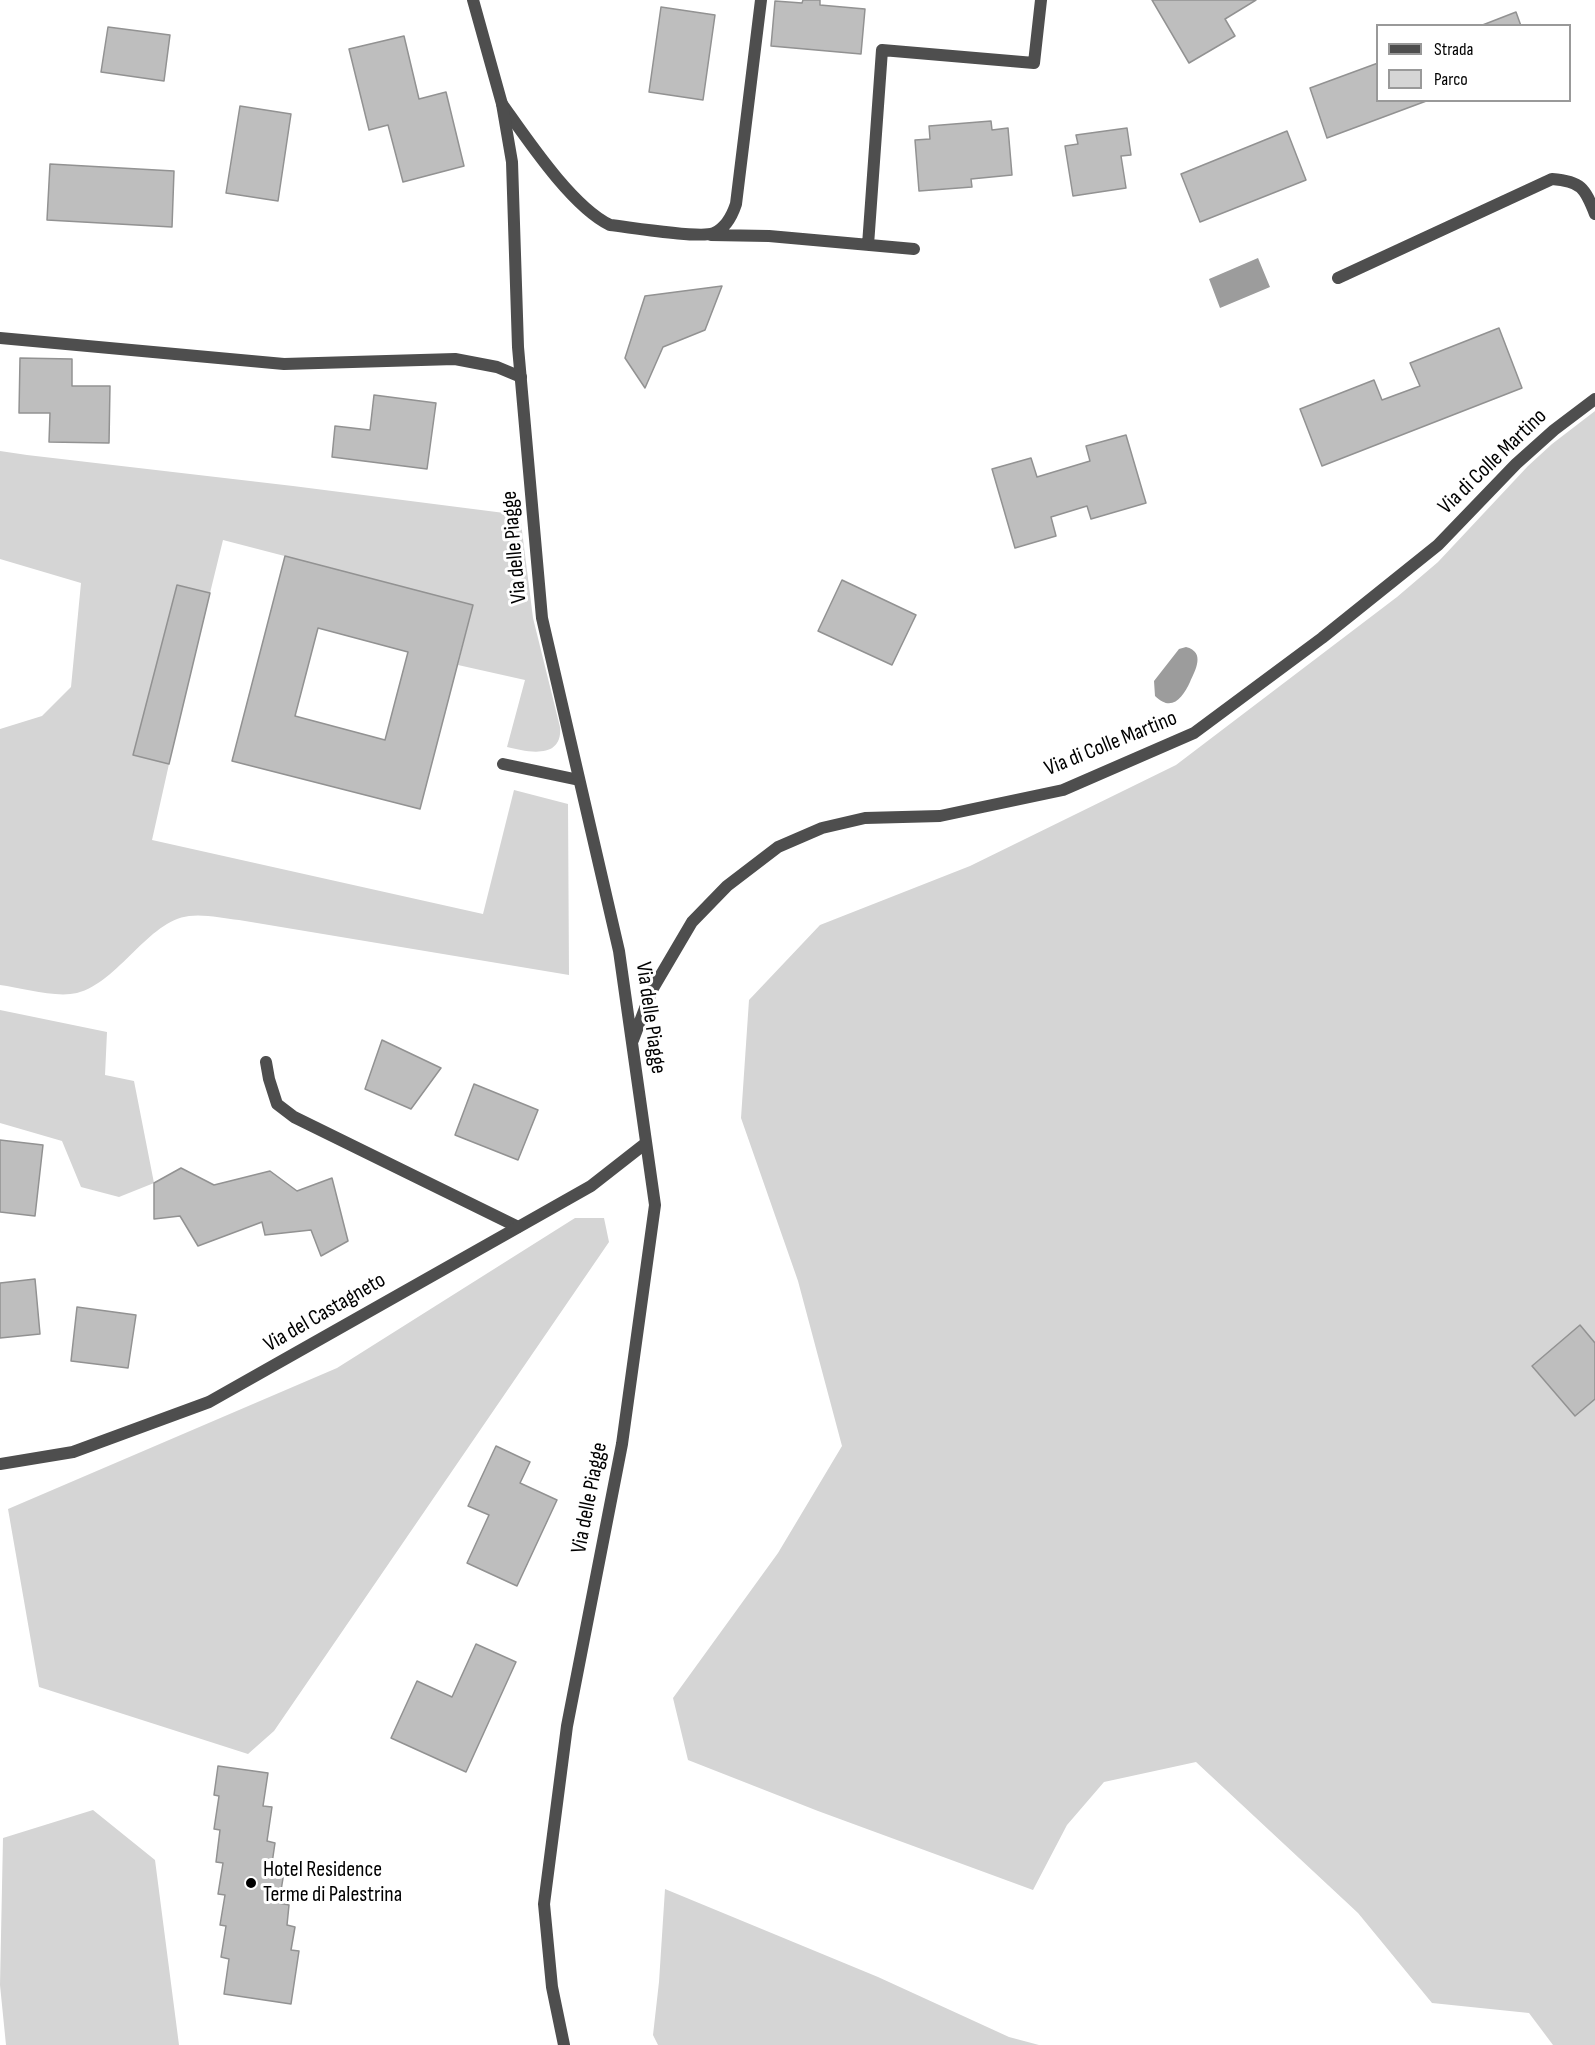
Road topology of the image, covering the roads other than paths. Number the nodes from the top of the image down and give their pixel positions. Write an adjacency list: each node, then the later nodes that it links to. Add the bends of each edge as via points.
1 (473, 0): 4 (street, Via delle Piagge)
2 (761, 0): 6 (street, via 736,204 731,218 713,234)
3 (1041, 0): 7 (street, via 1034,63 882,50)
4 (502, 104): 6 (street, via 559,179 597,219 610,225); 11 (street, Via delle Piagge, via 512,162)
5 (1595, 214): 9 (street, via 1587,192 1570,180 1552,178)
6 (695, 235): 7 (street, via 769,236)
7 (867, 245): 8 (street)
8 (914, 249)
9 (1338, 278)
10 (0, 338): 11 (street, via 284,364 455,359 496,366)
11 (521, 377): 14 (street, Via delle Piagge, via 542,618)
12 (1595, 399): 15 (street, Via di Colle Martino, via 1516,464 1438,545 1194,733 1063,790 940,816 865,818 822,828 778,847 727,886 692,922 652,990)
13 (503, 764): 14 (street)
14 (579, 780): 15 (street, Via delle Piagge, via 619,951)
15 (632, 1042): 17 (street, Via delle Piagge)
16 (266, 1062): 18 (street, via 277,1104 294,1117)
17 (646, 1143): 18 (street, Via del Castagneto, via 591,1186); 20 (street, Via delle Piagge, via 655,1205 622,1444 567,1726 544,1904 552,1987)
18 (518, 1227): 19 (street, Via del Castagneto, via 209,1402 73,1452)
19 (0, 1464)
20 (564, 2045)

